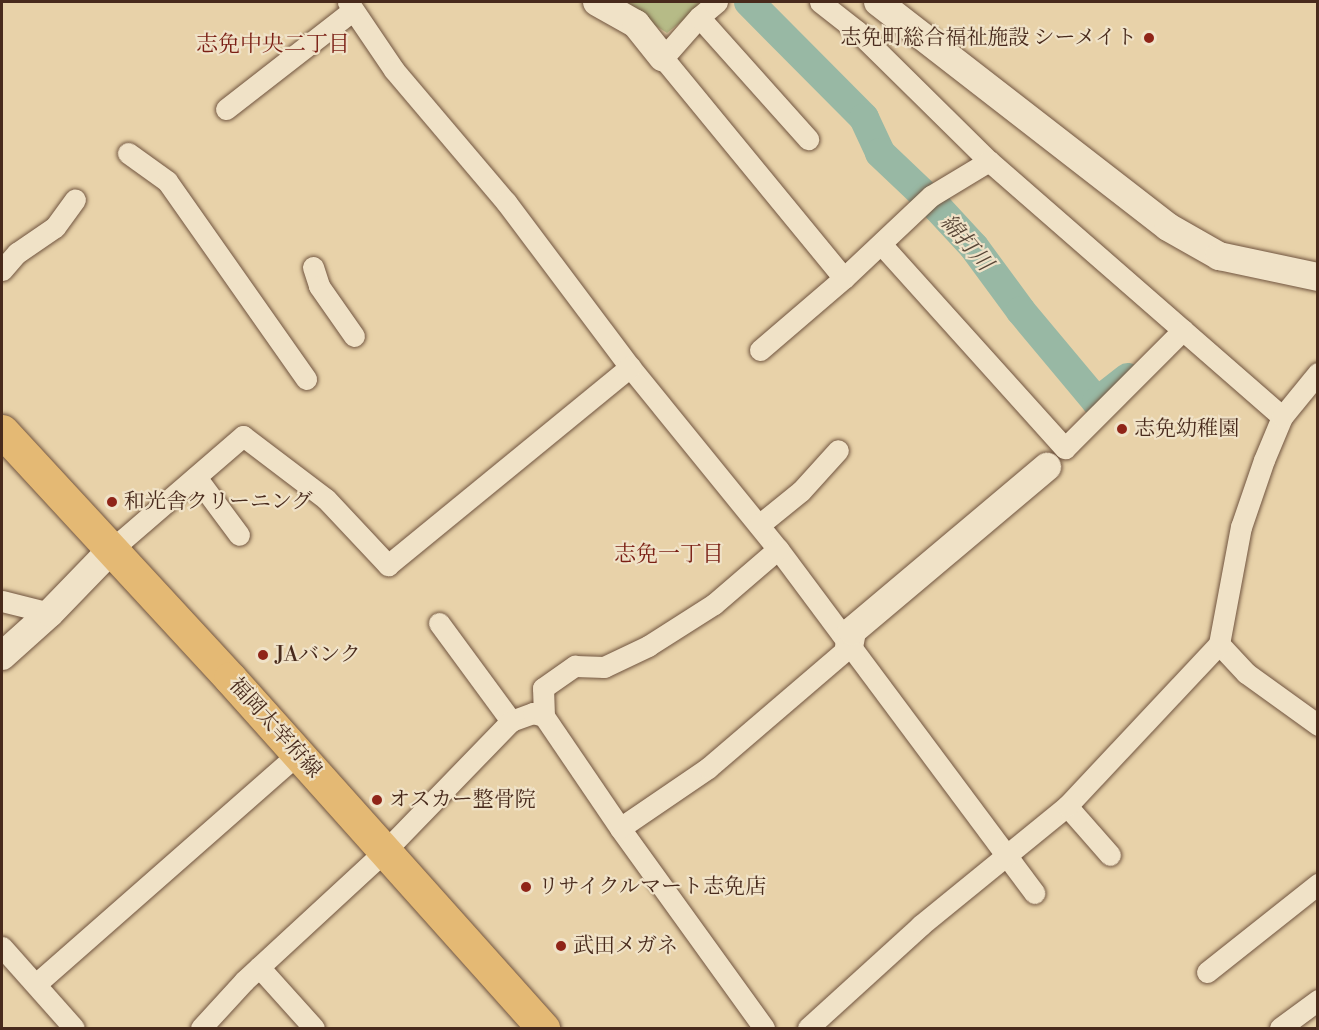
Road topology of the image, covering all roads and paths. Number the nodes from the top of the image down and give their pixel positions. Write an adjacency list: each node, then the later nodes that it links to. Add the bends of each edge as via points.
1 (597, 2): 7 (street, via 636,24)
2 (717, 2): 6 (street)
3 (820, 2): 11 (street, via 856,31)
4 (878, 2): 16 (street, via 1168,227 1219,256)
5 (350, 5): 8 (street); 21 (street, via 394,70 506,202)
6 (699, 17): 7 (street); 9 (street)
7 (663, 58): 17 (street)
8 (226, 109)
9 (808, 139)
10 (128, 153): 23 (street, via 167,181)
11 (989, 161): 13 (street, via 931,196); 18 (street)
12 (75, 199): 15 (street, via 56,227 17,254)
13 (881, 243): 17 (street); 18 (street, via 1065,448)
14 (313, 267): 19 (street, via 319,286)
15 (2, 270)
16 (1317, 277)
17 (844, 278): 20 (street)
18 (1183, 330): 25 (street)
19 (354, 336)
20 (760, 350)
21 (630, 367): 29 (street, via 388,565 326,499 243,436); 30 (street)
22 (1317, 373): 24 (street)
23 (306, 379)
24 (1311, 399): 25 (street)
25 (1282, 417): 37 (street, via 1241,527)
26 (2, 431): 32 (main road, 福岡太宰府線)
27 (838, 450): 30 (street, via 801,491)
28 (1047, 467): 38 (street, via 852,631)
29 (196, 477): 31 (street); 32 (street)
30 (759, 525): 33 (street)
31 (238, 536)
32 (112, 549): 35 (street); 43 (main road, 福岡太宰府線)
33 (778, 549): 38 (street); 40 (street, via 714,604 648,646 604,667 575,666 543,688)
34 (2, 601): 35 (street)
35 (50, 613): 39 (street)
36 (439, 623): 41 (street)
37 (1220, 644): 42 (street, via 1246,673); 44 (street)
38 (849, 646): 45 (street, via 708,768); 48 (street)
39 (2, 656)
40 (544, 716): 41 (street, via 533,713); 45 (street)
41 (511, 721): 46 (street)
42 (1317, 725)
43 (298, 754): 46 (main road, 福岡太宰府線); 54 (street)
44 (1067, 806): 47 (street); 48 (street)
45 (620, 828): 60 (street)
46 (385, 851): 52 (street); 59 (main road, 福岡太宰府線)
47 (1110, 855)
48 (1006, 857): 50 (street); 61 (street, via 921,925)
49 (1317, 884): 53 (street)
50 (1034, 893)
51 (2, 947): 54 (street)
52 (259, 967): 57 (street); 58 (street)
53 (1207, 972)
54 (36, 984): 56 (street)
55 (1317, 1000): 62 (street)
56 (74, 1029)
57 (201, 1029)
58 (314, 1029)
59 (543, 1029)
60 (764, 1029)
61 (808, 1029)
62 (1280, 1029)

